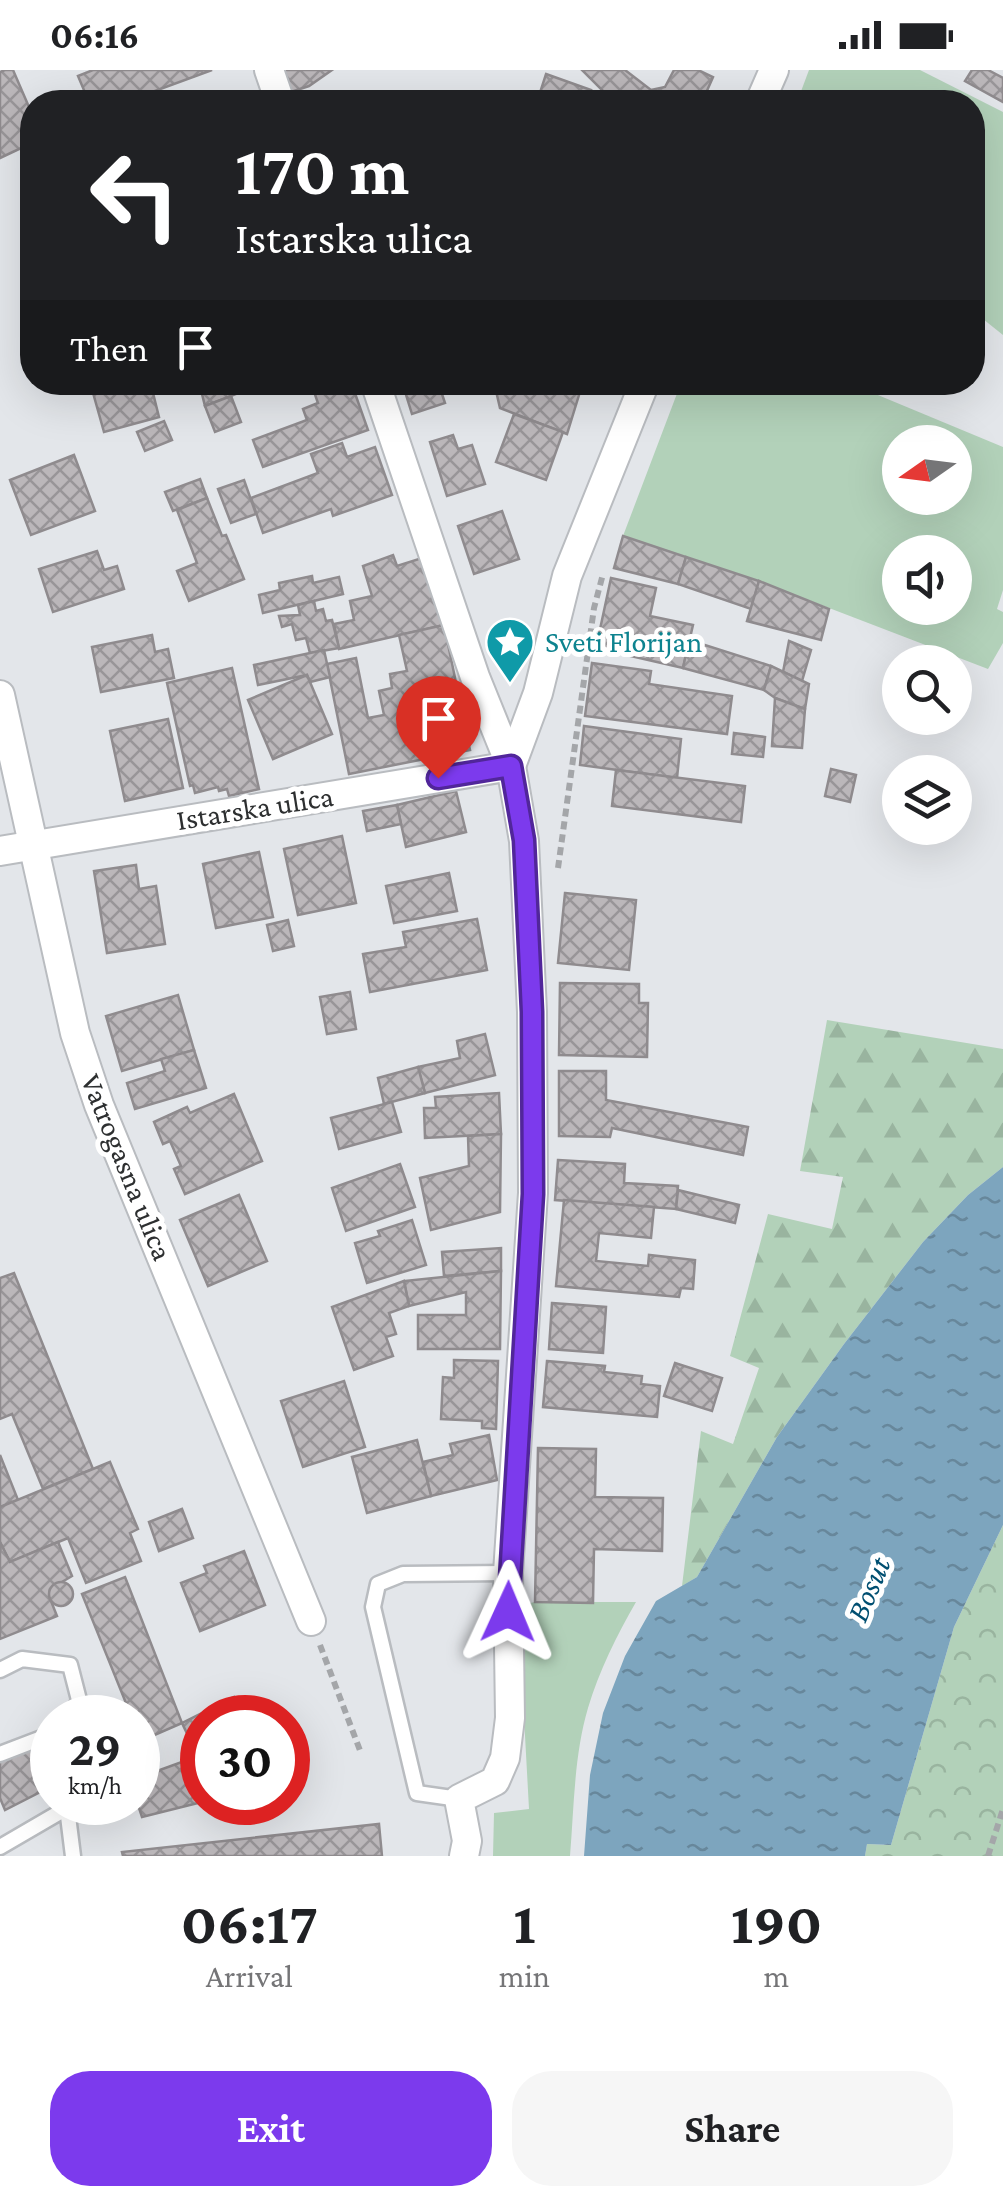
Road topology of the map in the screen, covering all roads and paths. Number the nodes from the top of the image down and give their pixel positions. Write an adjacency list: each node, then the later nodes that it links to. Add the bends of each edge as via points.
1 (379, 395): 5 (street, via 474,677)
2 (640, 395): 5 (street, via 567,576 538,693)
3 (606, 563): 8 (path)
4 (0, 696): 6 (street, Vatrogasna ulica)
5 (511, 766): 6 (street, Istarska ulica); 9 (street, via 525,860 533,1194)
6 (35, 845): 7 (street, Istarska ulica); 10 (street, Vatrogasna ulica, via 98,1106)
7 (0, 851)
8 (557, 870)
9 (508, 1573): 17 (street, via 505,1758 495,1781); 17 (lane, via 403,1574 378,1584 373,1606 417,1793)
10 (311, 1621)
11 (0, 1670): 13 (lane, via 22,1659 70,1665)
12 (330, 1672): 16 (path)
13 (78, 1695)
14 (30, 1742): 15 (lane)
15 (0, 1754)
16 (360, 1754)
17 (459, 1799): 21 (street)
18 (1003, 1809): 22 (path)
19 (0, 1848): 20 (lane, via 67,1808)
20 (73, 1856)
21 (464, 1856)
22 (988, 1856)

